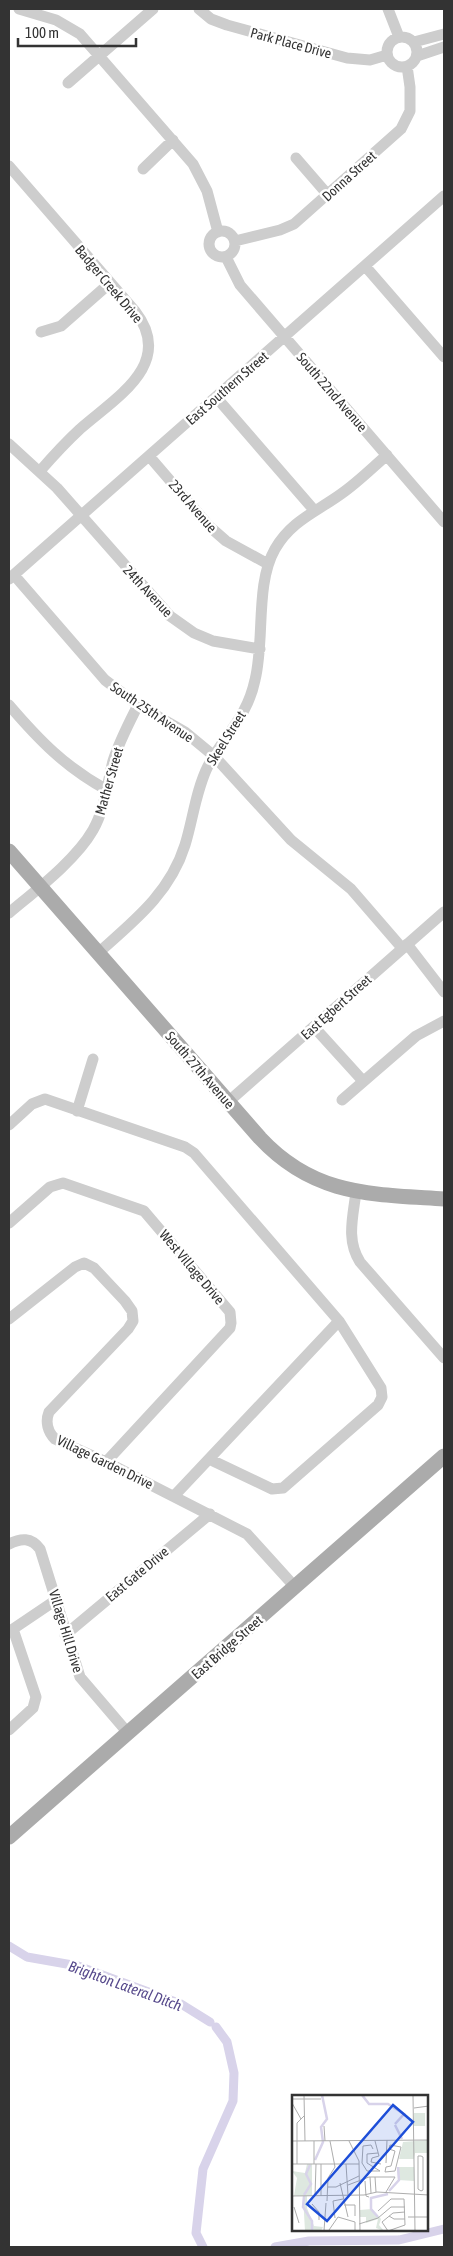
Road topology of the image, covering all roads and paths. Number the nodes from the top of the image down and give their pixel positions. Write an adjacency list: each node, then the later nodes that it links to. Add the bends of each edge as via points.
1 (19, 9): 10 (street, via 43,14 67,26 80,34)
2 (153, 9): 10 (street)
3 (200, 9): 9 (street, Park Place Drive, via 211,19 227,25 348,58 370,60)
4 (388, 9): 6 (street)
5 (444, 34): 7 (street)
6 (398, 37): 7 (street); 9 (street, via 388,45)
7 (414, 42): 11 (street)
8 (444, 47): 11 (street)
9 (387, 55): 12 (street, via 392,64)
10 (99, 56): 13 (street); 14 (street)
11 (417, 56): 12 (street)
12 (407, 66): 18 (street, Donna Street, via 410,111 401,129)
13 (68, 83)
14 (173, 140): 17 (street); 20 (street, via 201,178)
15 (296, 158): 18 (street)
16 (9, 166): 24 (street, Badger Creek Drive)
17 (142, 169)
18 (328, 195): 21 (street, Donna Street, via 294,224)
19 (444, 196): 23 (street, East Southern Street)
20 (218, 232): 21 (street, via 228,232); 22 (street, via 210,239 209,248 215,256)
21 (235, 241): 22 (street, via 234,250)
22 (226, 257): 26 (street, South 22nd Avenue, via 240,285)
23 (365, 266): 26 (street, East Southern Street); 27 (street)
24 (110, 283): 25 (street, via 61,326); 32 (street, Badger Creek Drive, via 140,318 154,350 139,377 78,430)
25 (41, 332)
26 (284, 338): 28 (street, East Southern Street); 30 (street, South 22nd Avenue)
27 (444, 357)
28 (216, 397): 31 (street, East Southern Street); 33 (street)
29 (9, 444): 32 (street, 24th Avenue)
30 (387, 455): 33 (street, Skeel Street, via 342,494); 35 (street, South 22nd Avenue)
31 (149, 456): 34 (street, East Southern Street); 36 (street, 23rd Avenue, via 210,527 226,541)
32 (40, 471): 34 (street, 24th Avenue)
33 (314, 510): 36 (street, Skeel Street, via 284,535)
34 (81, 516): 37 (street, East Southern Street); 38 (street, 24th Avenue, via 170,616 194,633 213,641)
35 (444, 522)
36 (268, 564): 38 (street, Skeel Street)
37 (11, 577): 40 (street, South 25th Avenue, via 105,680)
38 (260, 649): 41 (street, Skeel Street, via 248,703)
39 (9, 705): 42 (street, via 57,757)
40 (138, 705): 41 (street, South 25th Avenue, via 185,732); 42 (street, Mather Street, via 117,749)
41 (214, 756): 47 (street, South 25th Avenue, via 291,840 346,884); 48 (street, Skeel Street, via 202,778 184,847 168,883 147,909)
42 (107, 790): 44 (street, Mather Street, via 88,838)
43 (9, 851): 44 (main road, South 27th Avenue)
44 (39, 887): 46 (street, Mather Street); 48 (main road, South 27th Avenue)
45 (444, 912): 47 (street, East Egbert Street)
46 (9, 914)
47 (405, 946): 49 (street, South 25th Avenue); 51 (street, East Egbert Street)
48 (98, 953): 55 (main road, South 27th Avenue)
49 (444, 992)
50 (444, 1021): 53 (street, via 416,1036)
51 (314, 1027): 53 (street); 55 (street, East Egbert Street)
52 (93, 1059): 56 (street)
53 (363, 1082): 54 (street)
54 (342, 1100)
55 (228, 1102): 58 (main road, South 27th Avenue, via 266,1145 291,1166 317,1180)
56 (77, 1111): 57 (street, via 42,1099); 62 (street, via 194,1152)
57 (9, 1125)
58 (356, 1192): 59 (main road, South 27th Avenue); 63 (street, via 351,1232 355,1254)
59 (444, 1199)
60 (9, 1223): 66 (street, West Village Drive, via 50,1187 63,1183 144,1211 230,1312 230,1328)
61 (9, 1319): 66 (street, Village Garden Drive, via 74,1267 84,1263 94,1268 129,1307 133,1317 131,1325 47,1416 49,1431 55,1439)
62 (339, 1321): 65 (street); 65 (street, via 381,1388 378,1406 279,1490)
63 (444, 1358)
64 (444, 1456): 70 (main road, East Bridge Street)
65 (210, 1459): 67 (street)
66 (106, 1462): 67 (street, Village Garden Drive)
67 (174, 1496): 68 (street, Village Garden Drive)
68 (210, 1514): 70 (street, Village Garden Drive, via 248,1534); 73 (street, East Gate Drive)
69 (9, 1544): 71 (street, Village Hill Drive, via 24,1538 37,1545)
70 (294, 1587): 75 (main road, East Bridge Street)
71 (56, 1600): 72 (street); 73 (street, Village Hill Drive)
72 (11, 1631): 74 (street, via 36,1697 33,1708)
73 (65, 1634): 75 (street, Village Hill Drive, via 80,1677)
74 (9, 1730)
75 (128, 1733): 76 (main road, East Bridge Street)
76 (9, 1837)

